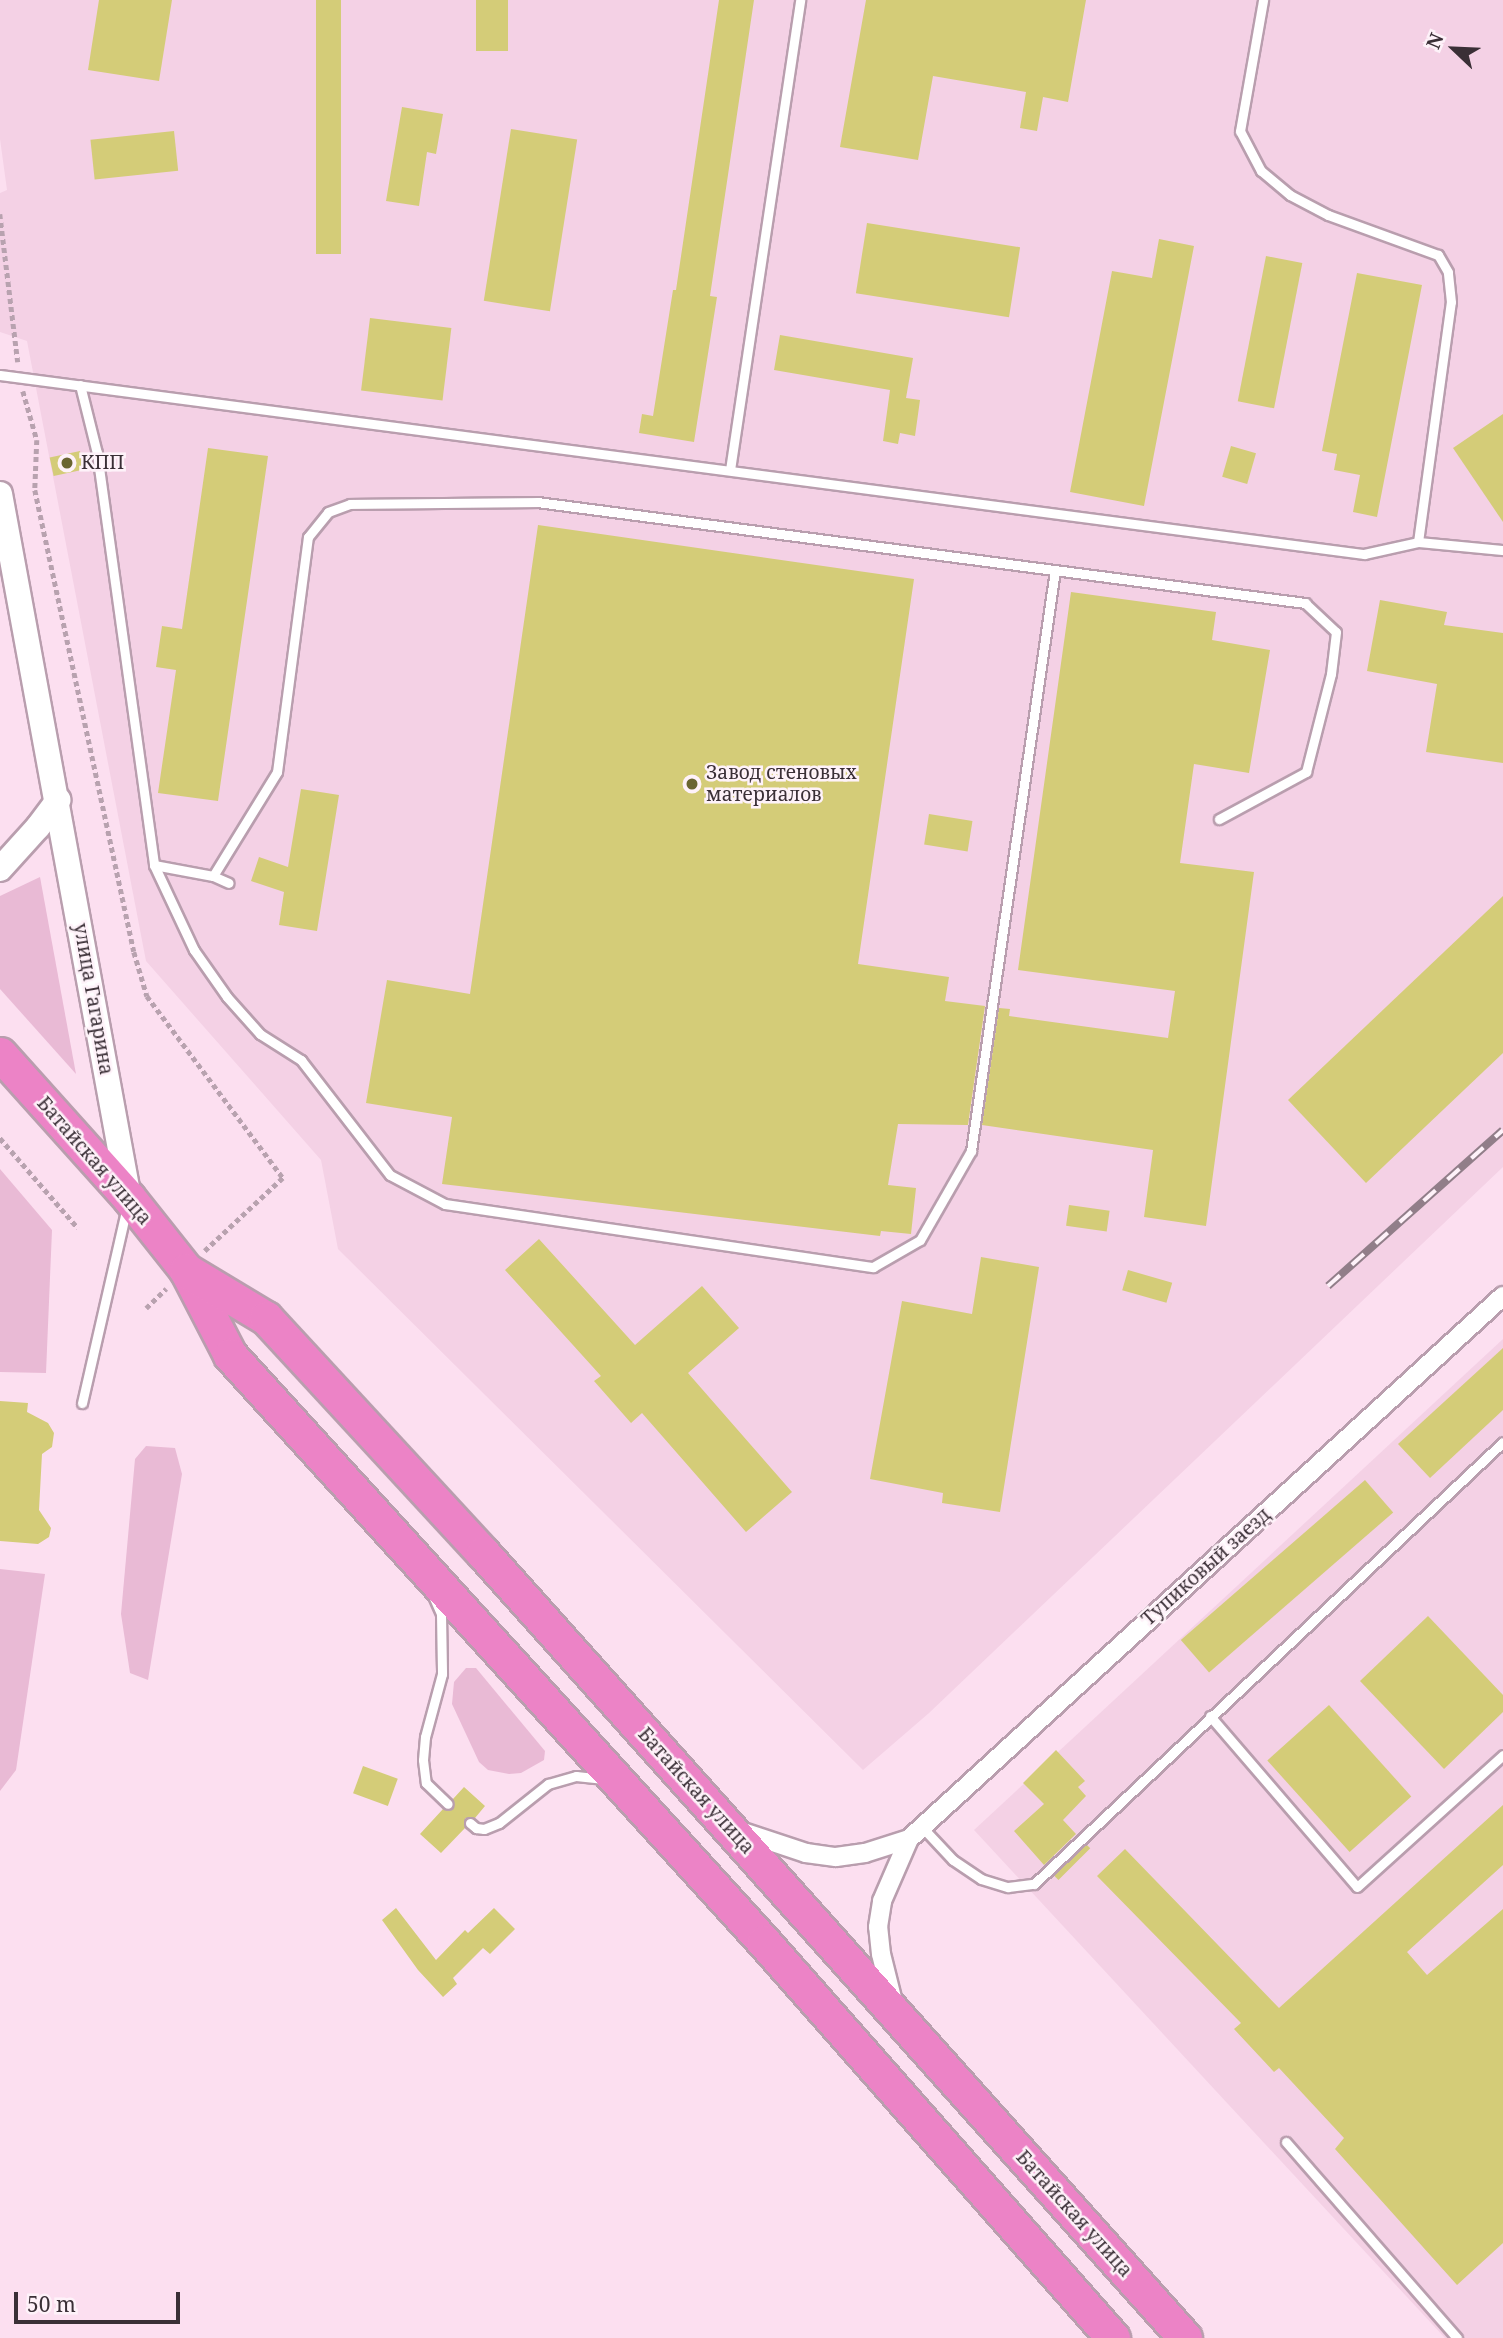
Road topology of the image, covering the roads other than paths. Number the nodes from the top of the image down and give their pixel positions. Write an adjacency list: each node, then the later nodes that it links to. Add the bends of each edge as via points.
1 (800, 0): 5 (lane)
2 (1263, 0): 7 (lane, via 1240,131 1261,171 1290,195 1328,215 1437,255 1448,272 1451,302)
3 (0, 375): 4 (lane)
4 (80, 385): 5 (lane); 12 (lane, via 97,453)
5 (730, 470): 7 (lane, via 1364,554)
6 (0, 494): 10 (main road, улица Гагарина)
7 (1418, 542): 8 (lane)
8 (1503, 550)
9 (1055, 570): 11 (lane, via 1305,603 1336,632 1331,674 1306,772); 12 (lane, via 971,1151 920,1240 873,1267 445,1204 390,1175 301,1059 260,1034 227,998 194,950); 14 (lane, via 537,502 351,504 328,512 308,537 277,772)
10 (58, 800): 13 (main road); 17 (main road, улица Гагарина)
11 (1219, 819)
12 (154, 865): 14 (lane)
13 (0, 869)
14 (213, 876): 15 (lane)
15 (229, 883)
16 (0, 1054): 17 (highway, Батайская улица)
17 (129, 1198): 18 (highway, Батайская улица); 20 (lane)
18 (186, 1270): 22 (highway, Батайская улица, via 230,1355); 28 (highway, Батайская улица, via 266,1318)
19 (1503, 1296): 29 (street, Тупиковый заезд)
20 (82, 1403)
21 (1501, 1448): 23 (lane)
22 (416, 1558): 25 (highway, Батайская улица); 26 (lane, via 441,1615 442,1674 423,1760 426,1783)
23 (1210, 1716): 24 (lane, via 1357,1887); 29 (lane, via 1034,1884 1008,1887 981,1879)
24 (1503, 1755)
25 (616, 1780): 27 (lane, via 576,1776 548,1784 499,1823 484,1829); 32 (highway, Батайская улица)
26 (448, 1804)
27 (470, 1823)
28 (728, 1826): 29 (street, via 806,1853 836,1857 865,1853); 30 (highway, Батайская улица)
29 (915, 1833): 30 (street, via 882,1901 878,1927)
30 (896, 2014): 33 (highway, Батайская улица)
31 (1286, 2143): 34 (lane)
32 (1113, 2338)
33 (1185, 2338)
34 (1457, 2338)

